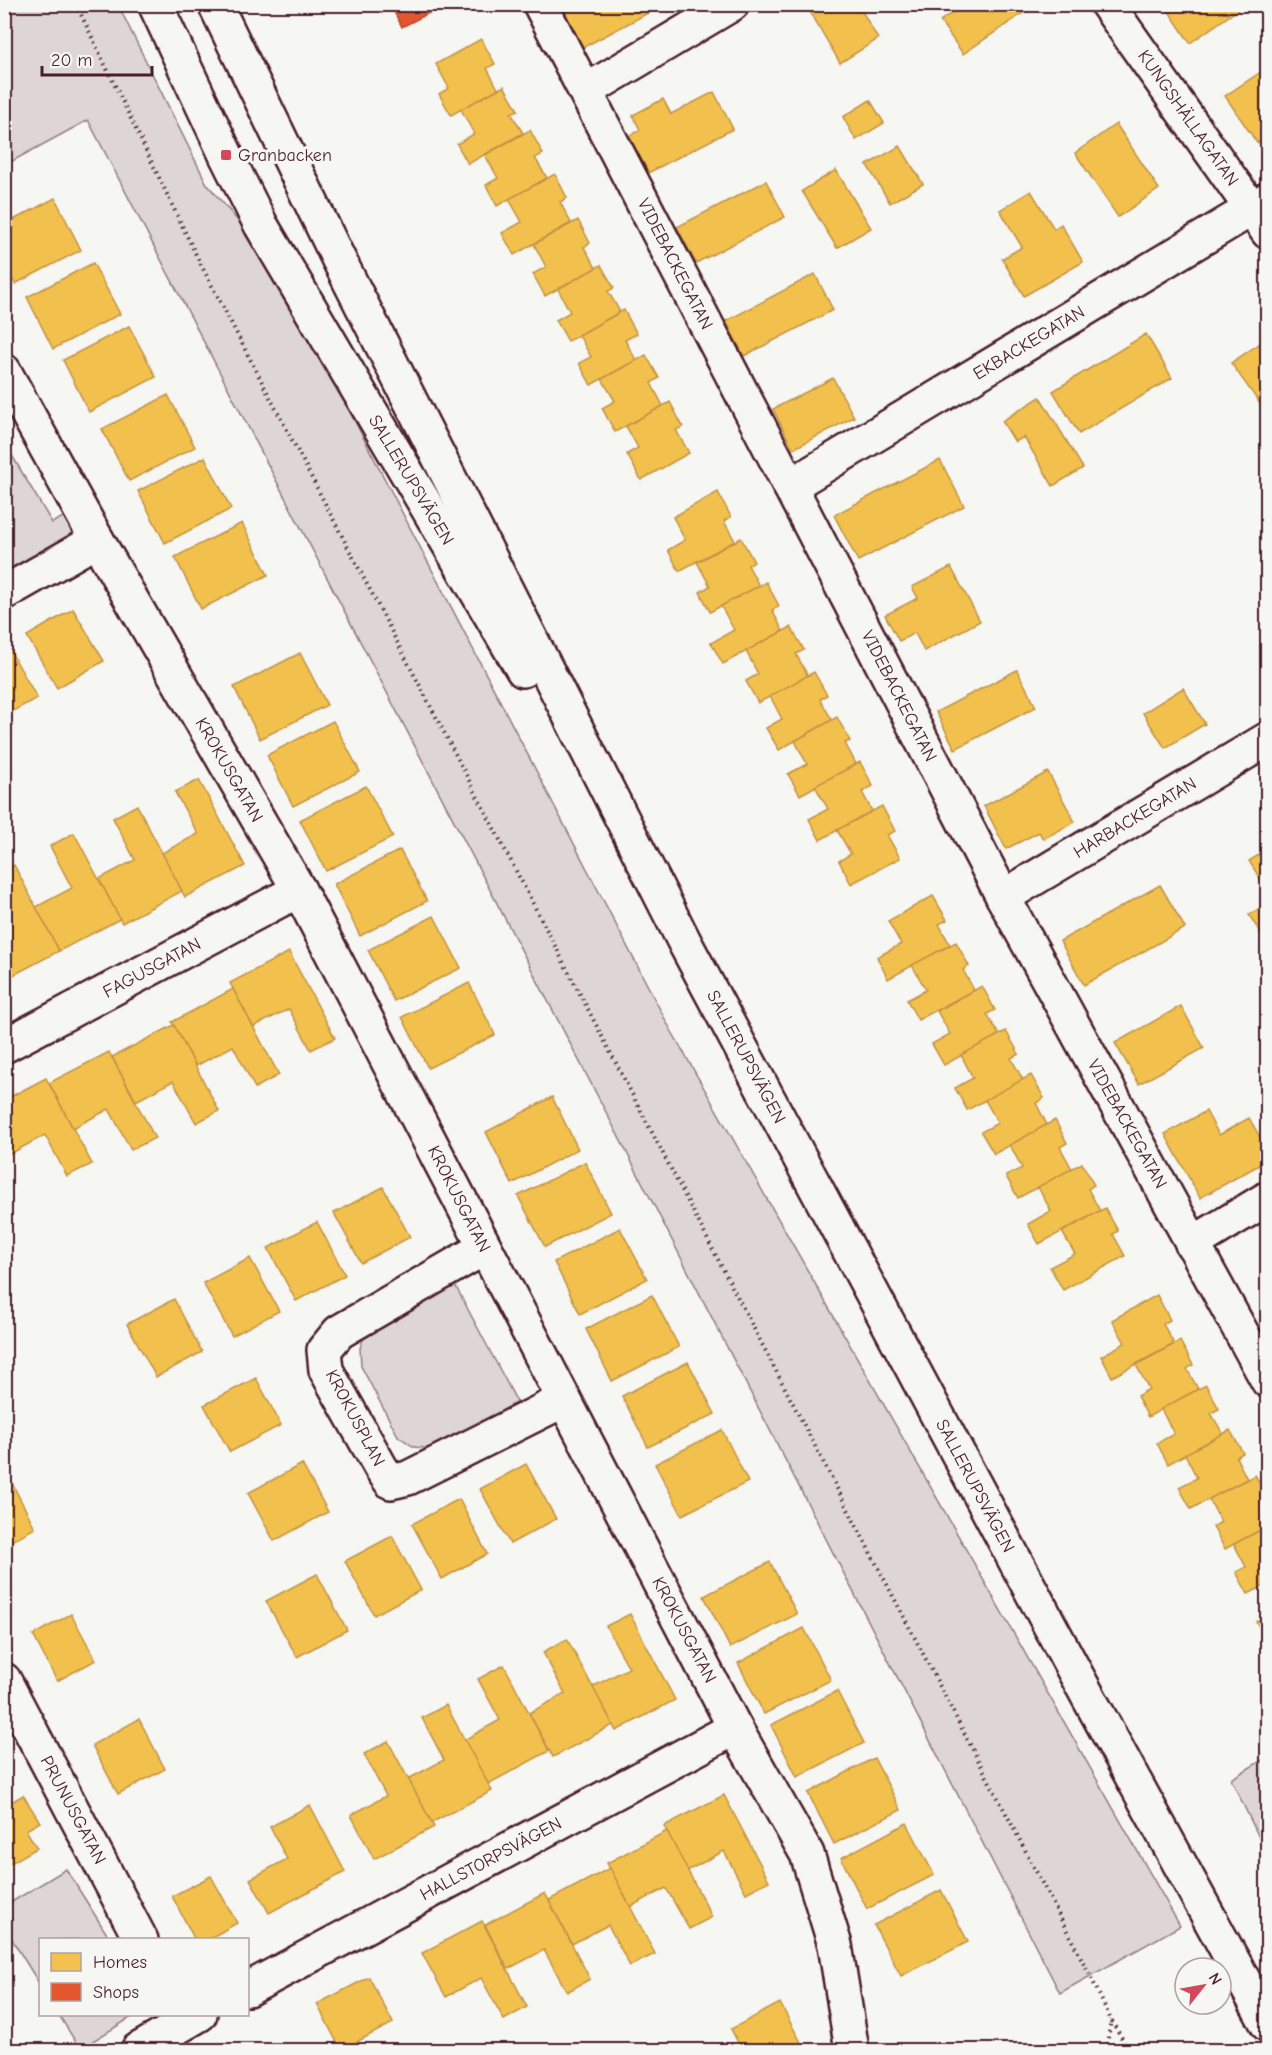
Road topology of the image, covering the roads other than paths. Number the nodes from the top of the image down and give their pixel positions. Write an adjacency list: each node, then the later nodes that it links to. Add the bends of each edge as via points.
1 (155, 4): 15 (street, SALLERUPSVÄGEN, via 261,225)
2 (215, 4): 15 (street, SALLERUPSVÄGEN, via 343,268)
3 (540, 4): 6 (street, VIDEBACKEGATAN)
4 (732, 4): 6 (street)
5 (1107, 4): 7 (street, KUNGSHÄLLAGATAN)
6 (586, 92): 9 (street, VIDEBACKEGATAN)
7 (1262, 213): 9 (street, EKBACKEGATAN)
8 (4, 371): 10 (street, KROKUSGATAN)
9 (790, 486): 14 (street, VIDEBACKEGATAN)
10 (97, 540): 11 (street); 13 (street, KROKUSGATAN)
11 (4, 593)
12 (1268, 739): 14 (street, HARBACKEGATAN)
13 (299, 891): 16 (street, FAGUSGATAN); 19 (street, KROKUSGATAN)
14 (1003, 897): 18 (street, VIDEBACKEGATAN)
15 (686, 945): 27 (street, SALLERUPSVÄGEN)
16 (4, 1046)
17 (1268, 1198): 18 (street)
18 (1192, 1244): 20 (street, VIDEBACKEGATAN)
19 (484, 1248): 21 (street, KROKUSGATAN); 21 (street, KROKUSPLAN, via 339,1332 324,1350 326,1370 392,1482 408,1478)
20 (1268, 1381)
21 (564, 1400): 23 (street, KROKUSGATAN)
22 (4, 1680): 24 (street, PRUNUSGATAN)
23 (735, 1728): 25 (street, HALLSTORPSVÄGEN); 29 (street, KROKUSGATAN, via 807,1854 835,1945)
24 (140, 1938)
25 (249, 1988)
26 (188, 2017): 28 (street)
27 (1268, 2025)
28 (138, 2050)
29 (852, 2050)

